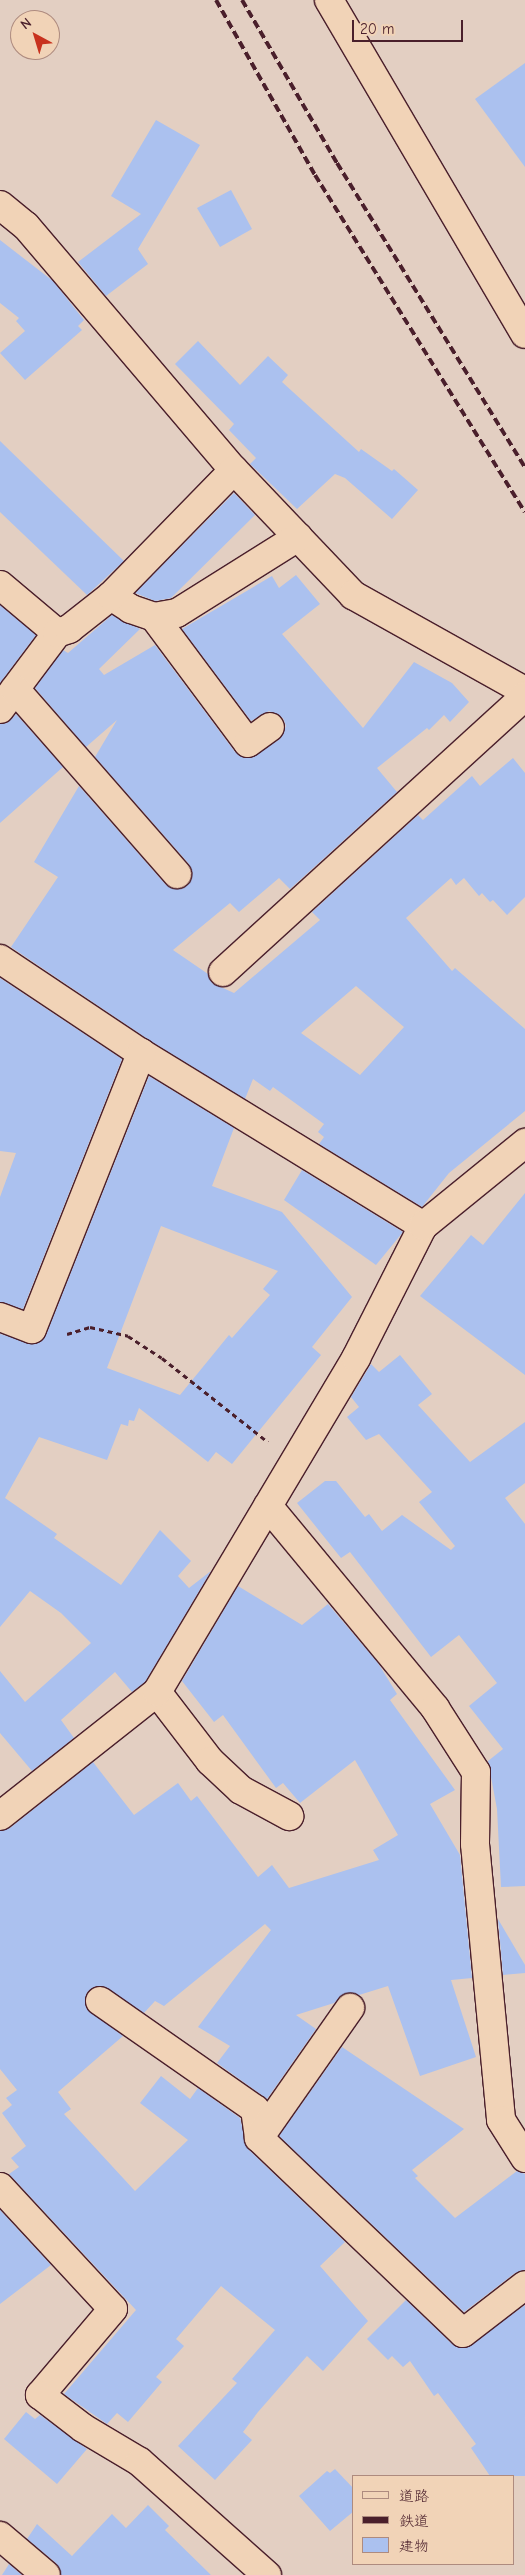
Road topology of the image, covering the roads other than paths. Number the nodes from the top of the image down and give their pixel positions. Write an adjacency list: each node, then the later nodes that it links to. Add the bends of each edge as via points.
1 (329, 0): 3 (street)
2 (0, 205): 4 (street, via 26,226)
3 (525, 334)
4 (234, 470): 5 (street); 7 (street)
5 (298, 537): 8 (street, via 177,613); 10 (street, via 352,596)
6 (0, 584): 9 (street)
7 (111, 596): 8 (street, via 131,609); 9 (street, via 69,629)
8 (154, 617): 13 (street, via 248,743)
9 (58, 633): 12 (street)
10 (525, 691)
11 (525, 696): 16 (street)
12 (8, 699): 14 (street)
13 (270, 726)
14 (178, 874)
15 (0, 959): 17 (street)
16 (223, 972)
17 (141, 1053): 19 (street); 20 (street, via 32,1329)
18 (525, 1143): 19 (street)
19 (423, 1226): 21 (street, via 356,1358)
20 (0, 1317)
21 (268, 1506): 22 (street); 28 (street, via 435,1708 476,1772 475,1844 501,2120)
22 (157, 1692): 23 (street); 24 (street, via 210,1760 241,1790)
23 (0, 1816)
24 (289, 1816)
25 (100, 2002): 27 (street, via 255,2109)
26 (350, 2008): 27 (street)
27 (259, 2138): 30 (street, via 463,2333)
28 (525, 2158)
29 (0, 2187): 33 (street, via 113,2309 40,2394 83,2428 140,2462)
30 (525, 2285)
31 (0, 2536): 32 (street)
32 (46, 2575)
33 (268, 2575)

